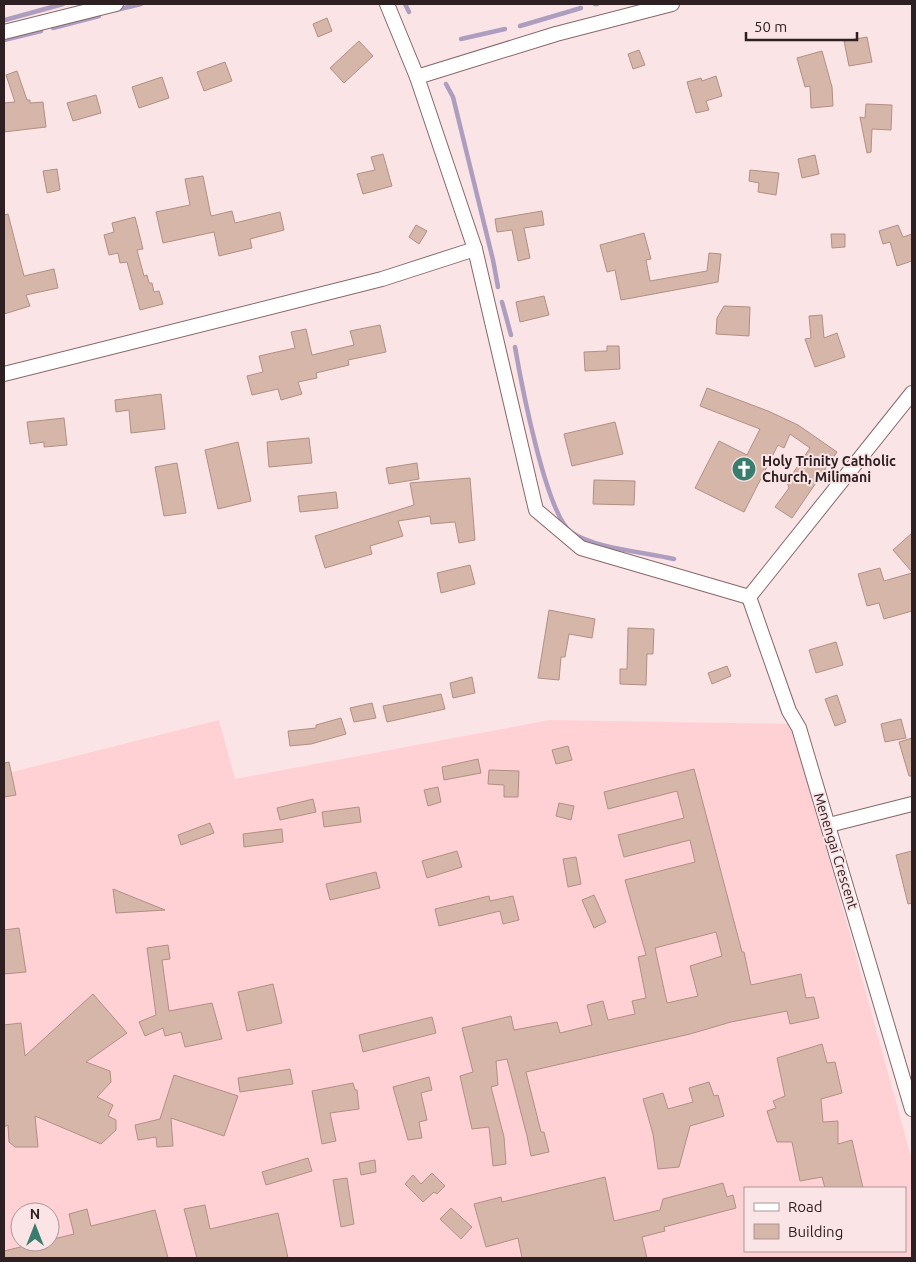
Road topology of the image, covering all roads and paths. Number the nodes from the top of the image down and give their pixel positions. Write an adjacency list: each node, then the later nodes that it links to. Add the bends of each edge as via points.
1 (116, 4): 4 (street)
2 (387, 4): 5 (street)
3 (672, 4): 5 (street, via 556,34)
4 (4, 32)
5 (417, 77): 6 (street)
6 (475, 249): 7 (street, via 382,279); 9 (street, via 536,510 581,548)
7 (4, 374)
8 (912, 393): 9 (street)
9 (749, 597): 11 (street, Menengai Crescent, via 789,711 799,728)
10 (912, 804): 11 (street)
11 (829, 825): 12 (street, Menengai Crescent)
12 (912, 1109)

